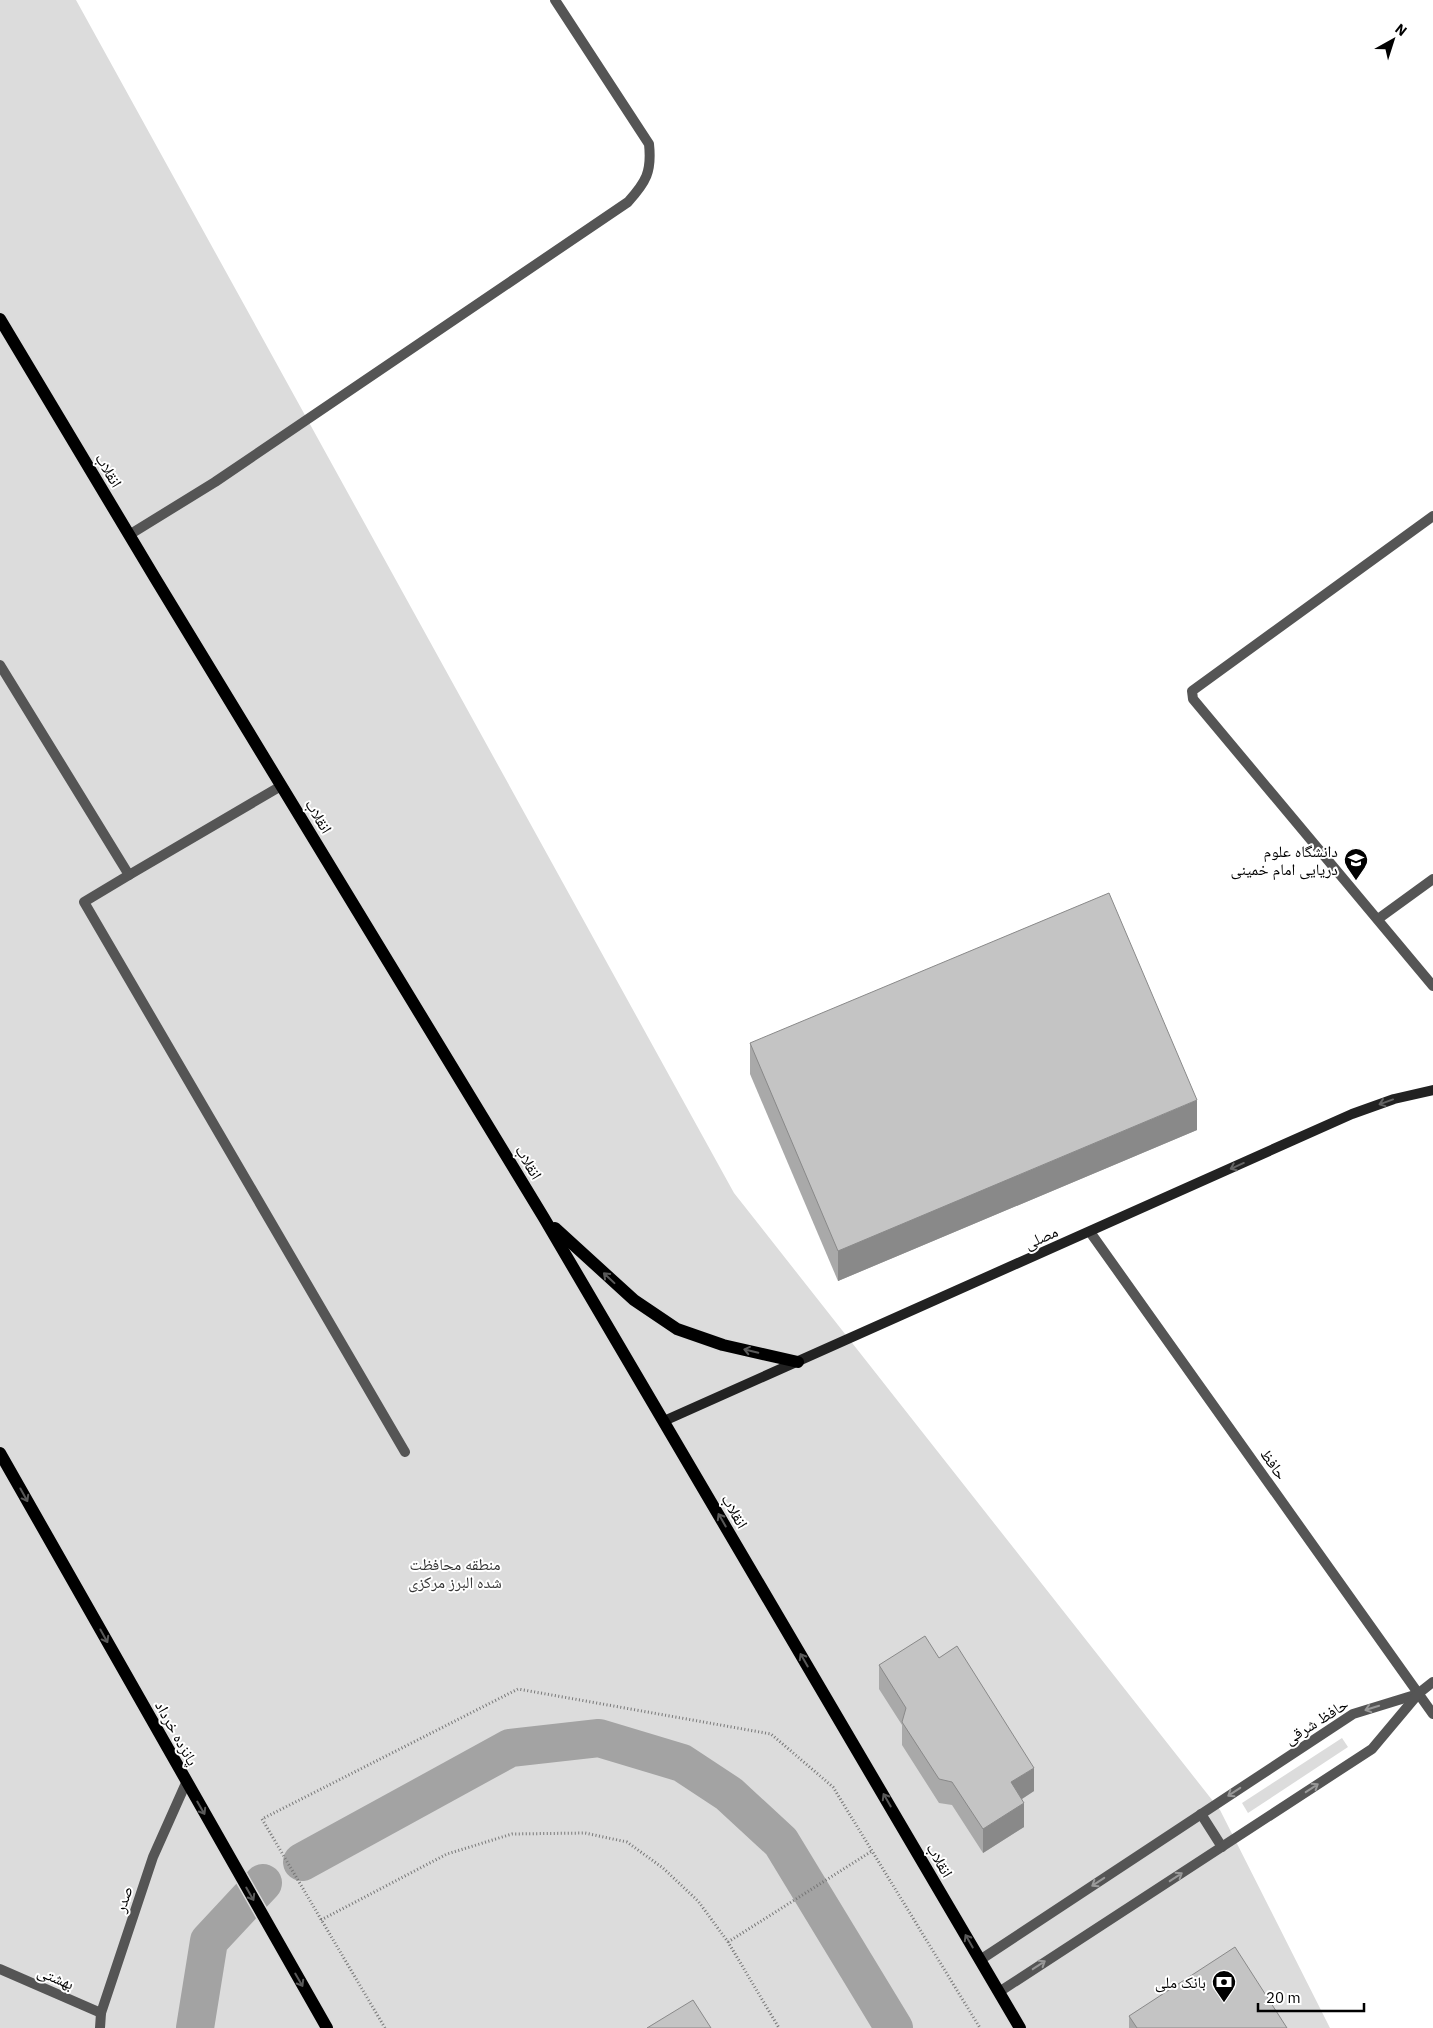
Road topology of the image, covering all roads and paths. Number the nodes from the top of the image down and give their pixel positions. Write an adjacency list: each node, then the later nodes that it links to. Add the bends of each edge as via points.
1 (555, 0): 4 (street, via 649,144 648,176 639,190 628,202 215,482)
2 (0, 319): 4 (main road, انقلاب)
3 (1433, 516): 9 (street, via 1192,691 1193,699)
4 (129, 535): 6 (main road, انقلاب)
5 (0, 665): 7 (street)
6 (282, 786): 7 (street); 12 (main road, انقلاب)
7 (129, 875): 16 (street, via 84,902)
8 (1433, 879): 9 (street)
9 (1378, 919): 10 (street)
10 (1433, 986)
11 (1433, 1090): 13 (street, مصلی, one-way to 13, via 1352,1114)
12 (544, 1218): 14 (main road, one-way to 12, via 724,1345 677,1329 634,1300); 15 (main road, انقلاب)
13 (1090, 1232): 14 (street, مصلی); 19 (street, حافظ)
14 (798, 1362): 15 (street, مصلی)
15 (664, 1421): 27 (main road, انقلاب, one-way to 15)
16 (405, 1452)
17 (0, 1453): 21 (main road, پانزده خرداد, one-way to 21)
18 (1433, 1682): 19 (street)
19 (1419, 1694): 20 (street, حافظ); 22 (street, حافظ شرقی, one-way to 22, via 1353,1714); 23 (street, one-way to 19, via 1372,1749)
20 (1433, 1714)
21 (186, 1783): 30 (street, صدر, via 153,1857); 32 (main road, پانزده خرداد, one-way to 32)
22 (1201, 1814): 23 (street); 27 (street, حافظ شرقی, one-way to 27)
23 (1222, 1847): 29 (street, one-way to 23)
24 (872, 1851): 25 (path, via 833,1787 771,1734 518,1688 262,1819); 26 (path); 35 (path)
25 (321, 1920): 26 (path, via 447,1854 512,1834 585,1833 627,1842 663,1868 698,1901); 33 (path)
26 (728, 1942): 34 (path)
27 (980, 1960): 29 (main road, انقلاب)
28 (0, 1969): 30 (street, بهشتی)
29 (999, 1992): 36 (main road, انقلاب)
30 (101, 2013): 31 (street, صدر)
31 (100, 2028)
32 (327, 2028)
33 (385, 2028)
34 (779, 2028)
35 (980, 2028)
36 (1020, 2028)

